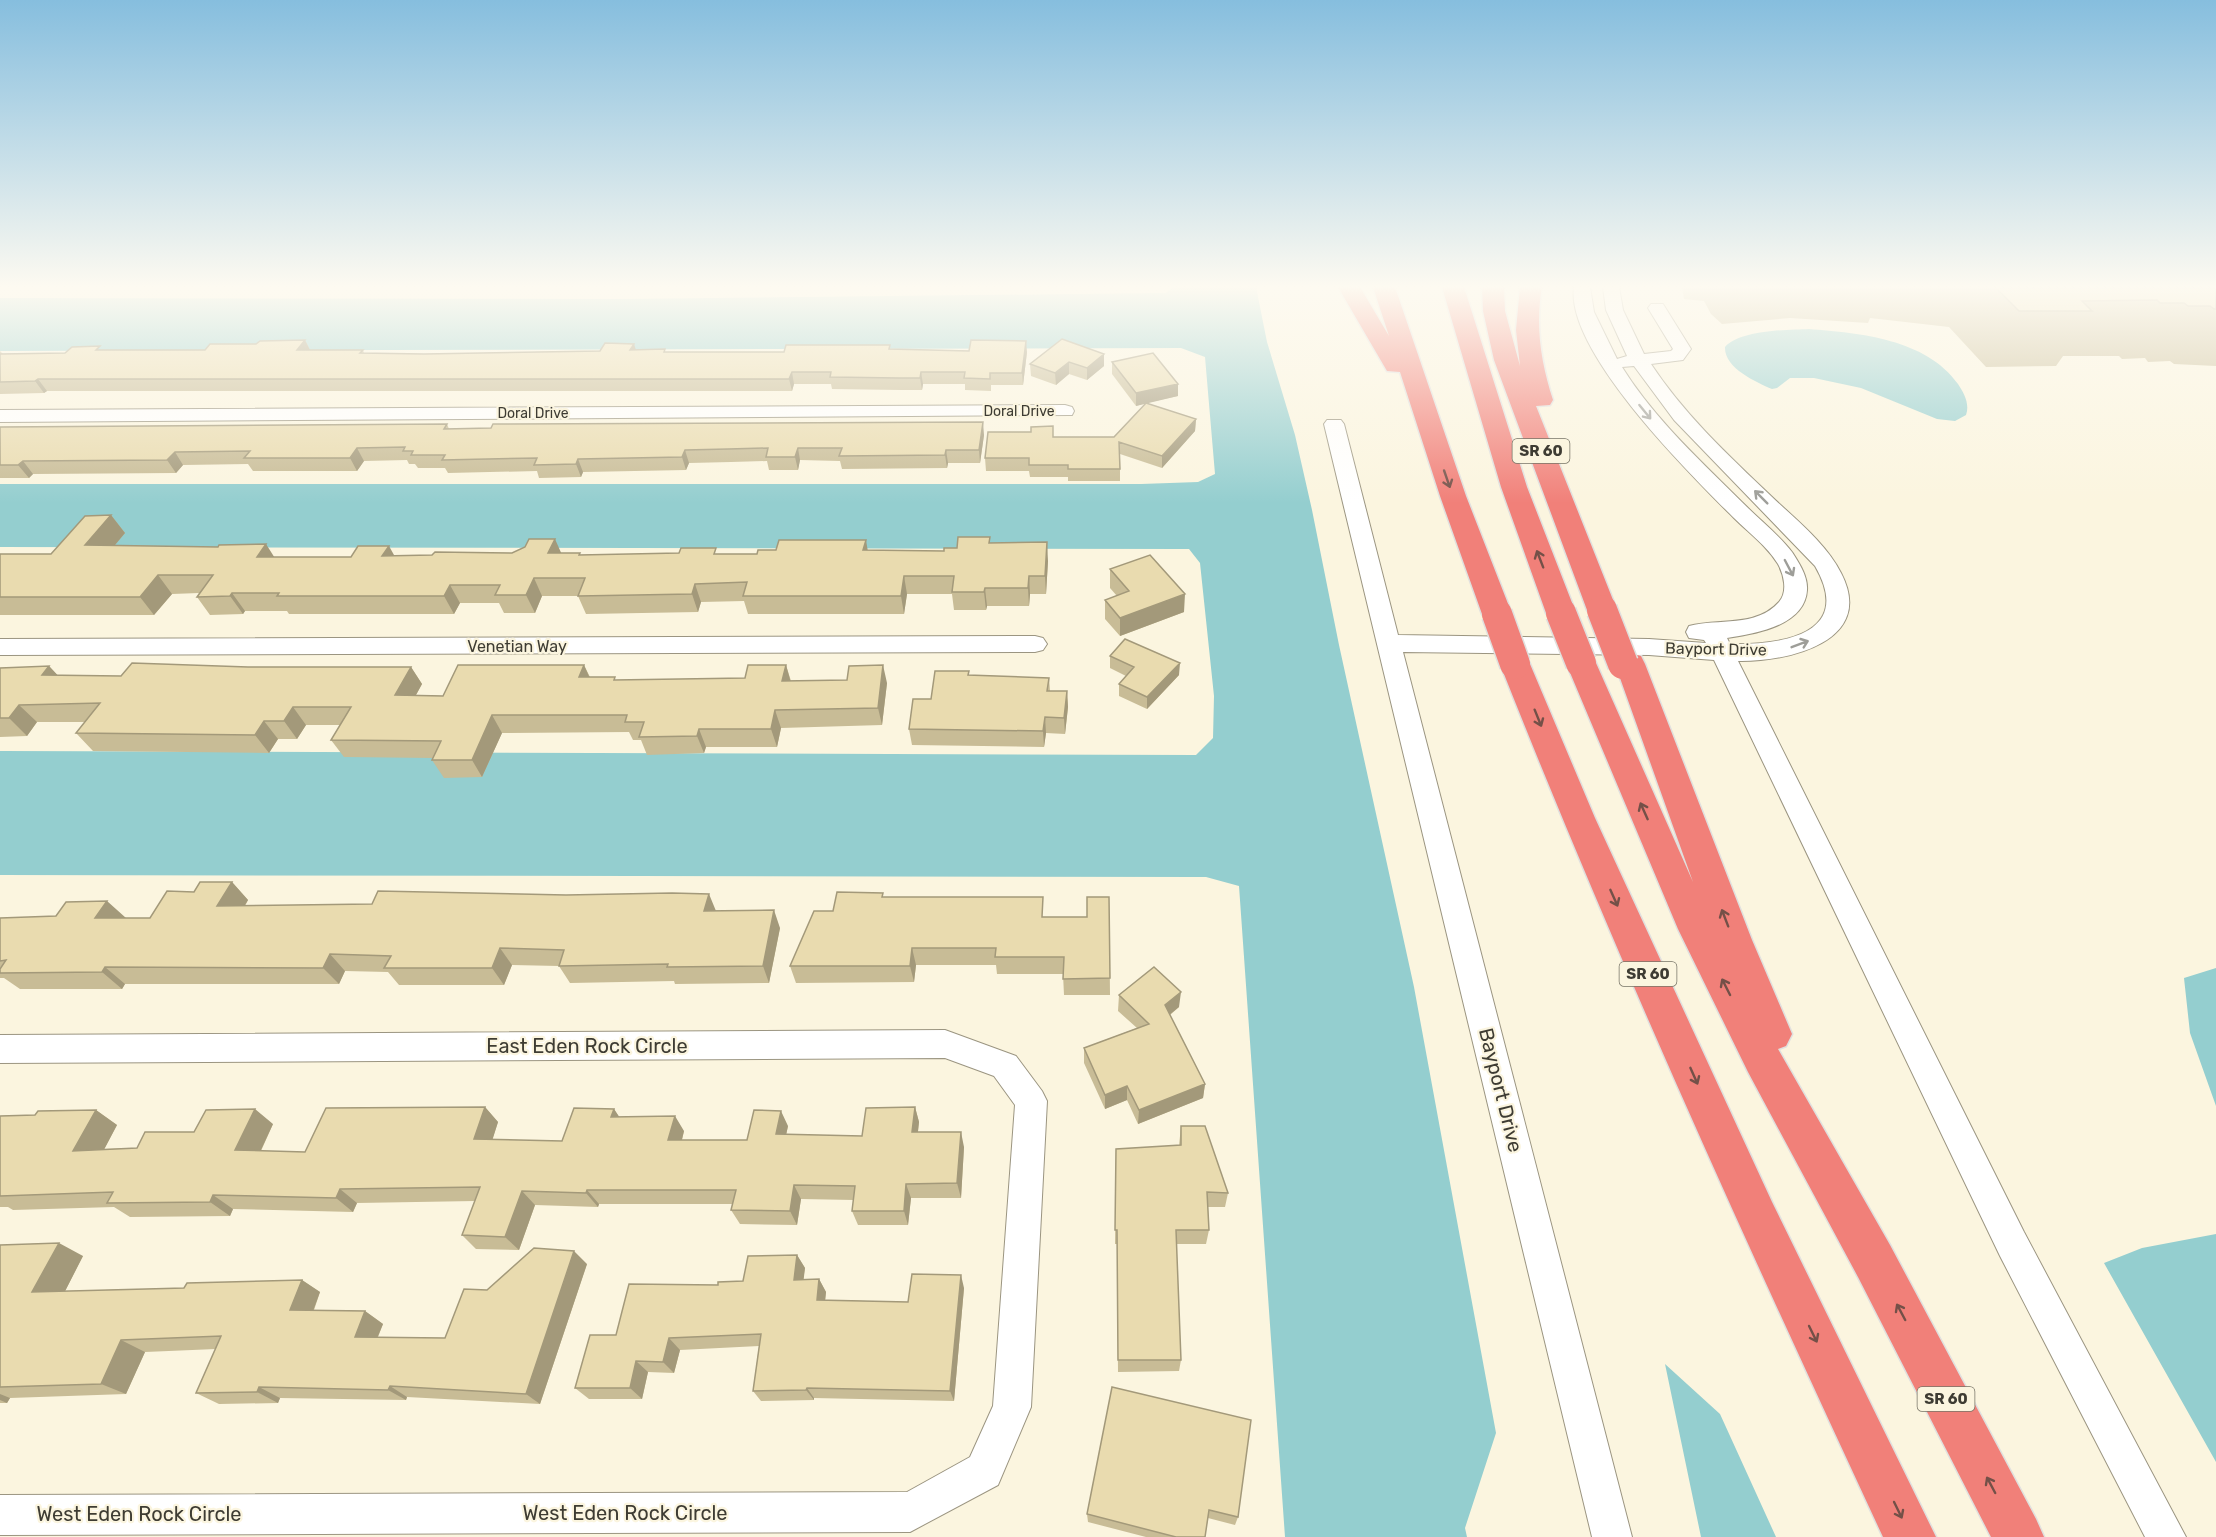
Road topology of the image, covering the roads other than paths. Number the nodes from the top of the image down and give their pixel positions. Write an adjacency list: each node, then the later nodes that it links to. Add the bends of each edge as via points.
1 (1390, 359): 13 (highway)
2 (1407, 359): 13 (highway, SR 60)
3 (1474, 359): 21 (highway, one-way to 3, bridge, via 1762,1059 1696,929 1561,613 1514,487)
4 (1506, 359): 14 (highway, SR 60)
5 (1531, 359): 14 (highway, SR 60, via 1535,383)
6 (1608, 359): 9 (street, Bayport Drive)
7 (1656, 359): 8 (street)
8 (1639, 361): 9 (street); 15 (street, Bayport Drive, one-way to 8, via 1758,653 1792,648 1815,638 1837,613 1836,584 1824,562 1689,424)
9 (1610, 362): 15 (street, Bayport Drive, one-way to 15, via 1662,432 1776,549 1793,573 1795,592 1781,613)
10 (1065, 411): 11 (street, Doral Drive)
11 (0, 416)
12 (1334, 424): 17 (street)
13 (1428, 424): 24 (highway, SR 60, one-way to 24, bridge, via 1515,664 1578,818 1788,1281)
14 (1607, 611): 21 (highway, SR 60, one-way to 14, via 1807,1119 1733,940)
15 (1717, 642): 17 (street, Bayport Drive, via 1648,647); 26 (street, via 2012,1244)
16 (1035, 644): 18 (street, Venetian Way)
17 (1389, 644): 23 (street, Bayport Drive)
18 (0, 647)
19 (0, 1048): 20 (street, East Eden Rock Circle, via 945,1044 1005,1066 1031,1101)
20 (1023, 1222): 22 (street, West Eden Rock Circle, via 1012,1407 984,1471 910,1512)
21 (1874, 1261): 25 (highway, SR 60, one-way to 21)
22 (0, 1515)
23 (1612, 1537)
24 (1910, 1537)
25 (2018, 1537)
26 (2166, 1537)

